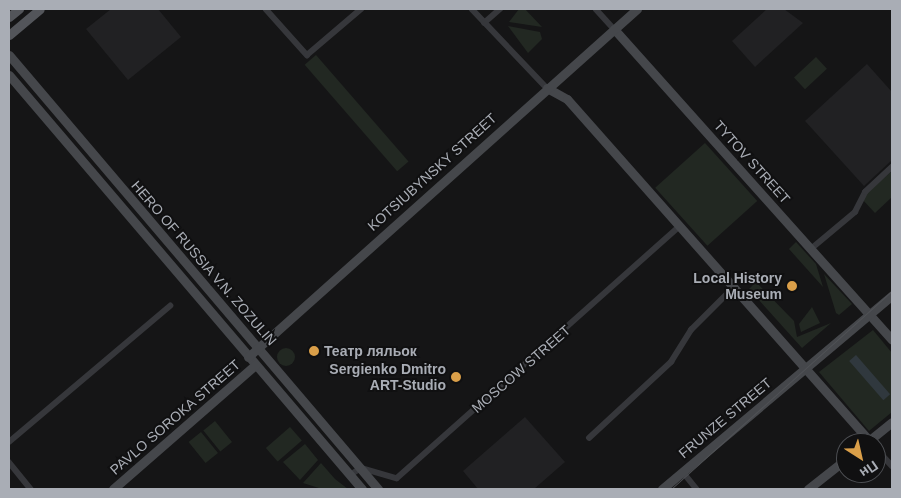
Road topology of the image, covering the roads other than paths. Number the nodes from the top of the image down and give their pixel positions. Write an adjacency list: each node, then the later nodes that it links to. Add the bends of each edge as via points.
1 (19, 9): 9 (main road)
2 (40, 9): 12 (main road)
3 (266, 9): 4 (street, via 307,55)
4 (360, 9)
5 (472, 9): 10 (street)
6 (500, 9): 10 (street)
7 (596, 9): 11 (street)
8 (637, 9): 11 (street, KOTSIUBYNSKY STREET)
9 (9, 17)
10 (484, 23): 15 (street)
11 (614, 29): 15 (street, KOTSIUBYNSKY STREET); 18 (street, TYTOV STREET)
12 (9, 35)
13 (9, 55): 24 (street, HERO OF RUSSIA V.N. ZOZULIN)
14 (9, 75): 25 (street, HERO OF RUSSIA V.N. ZOZULIN)
15 (547, 88): 17 (street, via 564,96); 24 (street, KOTSIUBYNSKY STREET)
16 (892, 167): 18 (street, via 865,192 855,212)
17 (680, 226): 19 (street); 35 (street, MOSCOW STREET, via 397,478)
18 (812, 248): 22 (street, TYTOV STREET)
19 (734, 287): 27 (street); 31 (street, via 691,330 671,362)
20 (892, 295): 22 (street, FRUNZE STREET)
21 (170, 306): 32 (street)
22 (871, 314): 23 (street, TYTOV STREET); 27 (street, FRUNZE STREET)
23 (892, 340)
24 (259, 348): 25 (street, KOTSIUBYNSKY STREET); 35 (street, HERO OF RUSSIA V.N. ZOZULIN)
25 (248, 357): 26 (street, HERO OF RUSSIA V.N. ZOZULIN)
26 (255, 365): 37 (street, HERO OF RUSSIA V.N. ZOZULIN); 39 (street, PAVLO SOROKA STREET)
27 (806, 368): 29 (street); 36 (street, FRUNZE STREET)
28 (892, 422): 30 (street)
29 (861, 433)
30 (879, 433)
31 (589, 438)
32 (9, 442)
33 (9, 462): 38 (street)
34 (836, 467): 44 (street)
35 (361, 468): 37 (street); 41 (street, HERO OF RUSSIA V.N. ZOZULIN)
36 (683, 472): 42 (street, FRUNZE STREET); 43 (street)
37 (350, 475): 40 (street, HERO OF RUSSIA V.N. ZOZULIN)
38 (31, 489)
39 (113, 489)
40 (362, 489)
41 (378, 489)
42 (662, 489)
43 (696, 489)
44 (808, 489)

